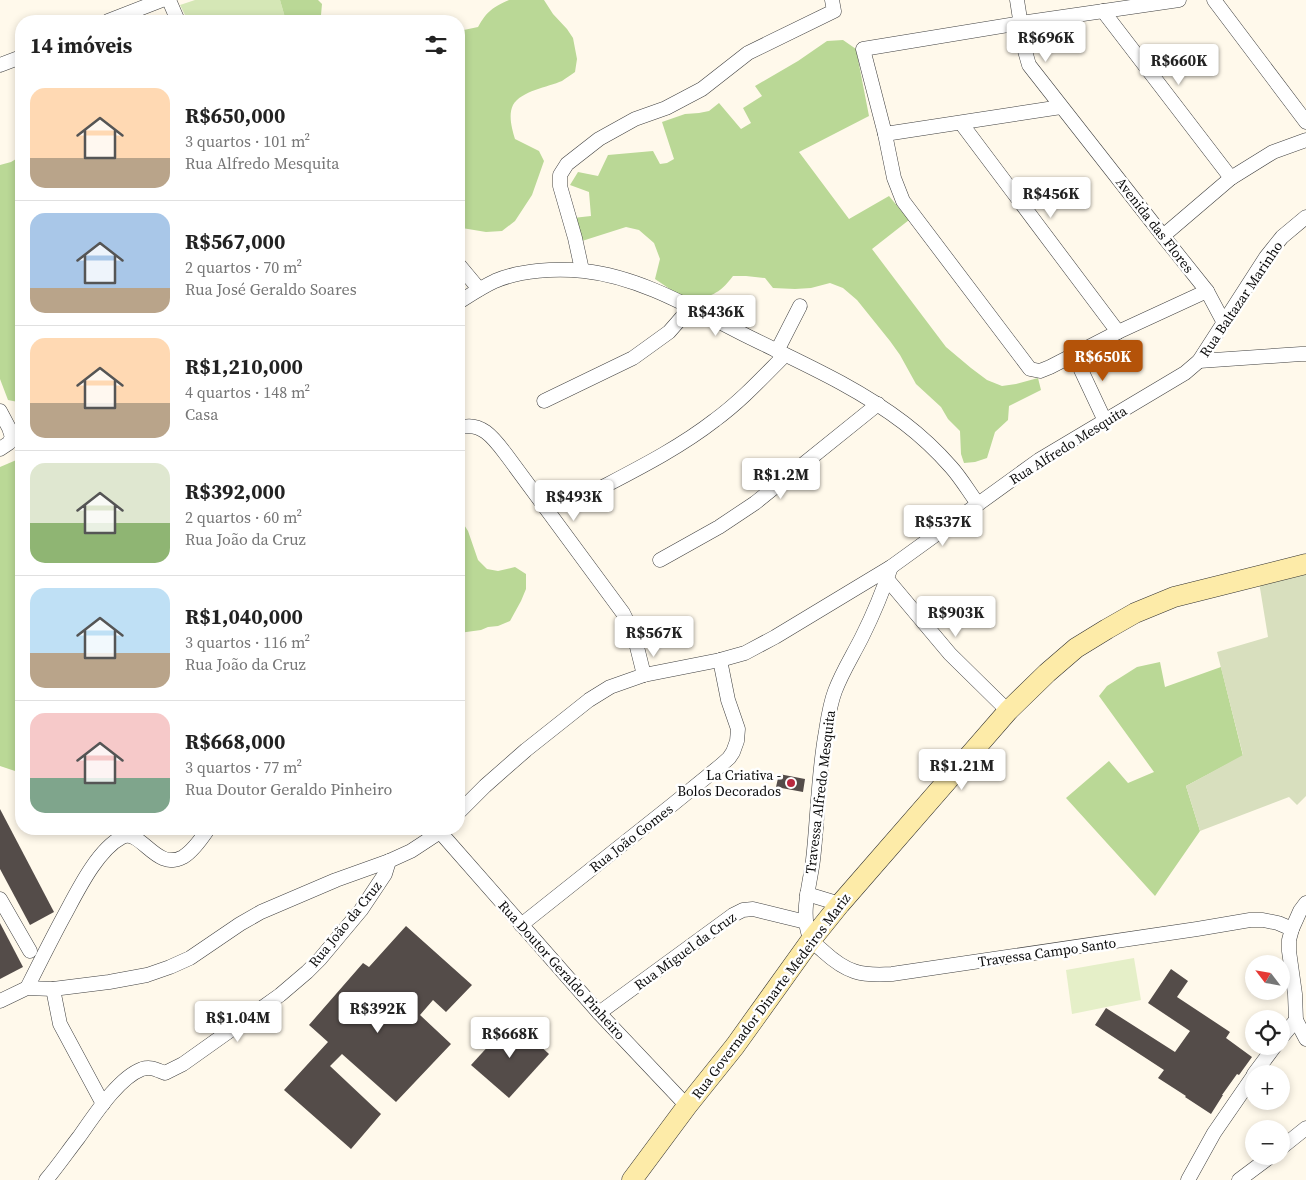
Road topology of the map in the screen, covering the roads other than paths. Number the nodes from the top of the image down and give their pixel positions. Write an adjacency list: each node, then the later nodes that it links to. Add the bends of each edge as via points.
1 (141, 0): 2 (street)
2 (163, 0): 8 (street); 9 (street)
3 (832, 0): 21 (street, via 834,11 748,52 702,89 599,139 567,164 560,175 560,186)
4 (1017, 0): 10 (street, Avenida das Flores)
5 (1179, 0): 7 (street)
6 (1214, 0): 14 (street)
7 (1103, 11): 10 (street); 18 (street)
8 (124, 15)
9 (174, 15)
10 (1021, 23): 13 (street, Avenida das Flores, via 1029,65); 16 (street, via 863,49)
11 (15, 59): 12 (street)
12 (0, 65)
13 (1061, 107): 15 (street); 20 (street, Avenida das Flores)
14 (1306, 122)
15 (961, 123): 16 (street); 29 (street)
16 (884, 134): 32 (street, via 903,201 1028,368 1040,370)
17 (1306, 140): 18 (street, via 1274,152)
18 (1231, 178): 20 (street)
19 (1306, 216): 28 (street, Rua Baltazar Marinho, via 1282,237)
20 (1163, 236): 24 (street, Avenida das Flores)
21 (582, 270): 23 (street, via 518,274); 27 (street, via 630,281)
22 (465, 272): 23 (street)
23 (479, 289): 25 (street)
24 (1207, 291): 28 (street, Avenida das Flores); 29 (street)
25 (465, 298)
26 (800, 306): 30 (street)
27 (690, 308): 30 (street); 34 (street, via 668,332 633,358)
28 (1224, 323): 33 (street, Rua Baltazar Marinho)
29 (1118, 332): 32 (street)
30 (781, 353): 35 (street); 40 (street, via 744,397 714,421)
31 (1306, 354): 33 (street)
32 (1074, 355): 37 (street)
33 (1199, 361): 37 (street, Rua Alfredo Mesquita, via 1168,384)
34 (544, 401)
35 (878, 404): 41 (street, via 905,424 952,468); 42 (street, via 755,503)
36 (0, 411): 39 (street, via 12,437)
37 (1105, 420): 41 (street, Rua Alfredo Mesquita, via 1039,460)
38 (465, 427): 46 (street, via 480,428 496,441 623,613 634,635)
39 (0, 450)
40 (597, 490)
41 (978, 504): 44 (street, Rua Alfredo Mesquita)
42 (660, 560)
43 (1306, 564): 47 (main road, Rua Governador Dinarte Medeiros Mariz, via 1174,597 1135,613 1076,648)
44 (889, 573): 45 (street, Rua Alfredo Mesquita, via 745,653); 47 (street, via 950,654); 55 (street, Travessa Alfredo Mesquita, via 834,692 822,749 813,861)
45 (720, 660): 46 (street, Rua Alfredo Mesquita); 59 (street, Rua João Gomes, via 738,729 737,742 729,758)
46 (644, 675): 48 (street, Rua Alfredo Mesquita, via 610,687 589,700)
47 (1008, 711): 57 (main road, Rua Governador Dinarte Medeiros Mariz)
48 (465, 806)
49 (129, 835): 63 (street, via 108,848 93,865)
50 (129, 835): 51 (street, via 158,856 172,860 190,852)
51 (203, 835)
52 (435, 835): 54 (street)
53 (446, 835): 59 (street, Rua Doutor Geraldo Pinheiro)
54 (389, 861): 64 (street, via 261,912 170,968 109,982); 71 (street, Rua João da Cruz, via 376,888 345,929 307,972 280,995 183,1064 165,1072 150,1068 133,1074)
55 (807, 894): 57 (street); 61 (street, Travessa Alfredo Mesquita)
56 (0, 899): 62 (street)
57 (840, 904): 61 (main road, Rua Governador Dinarte Medeiros Mariz)
58 (1304, 908): 60 (street)
59 (521, 925): 66 (street, Rua Doutor Geraldo Pinheiro)
60 (1292, 929): 61 (street, Travessa Campo Santo, via 1264,920 1250,920 872,975 844,968); 67 (street, via 1289,951)
61 (808, 931): 66 (street, Rua Miguel da Cruz, via 753,909 743,910); 72 (main road, Rua Governador Dinarte Medeiros Mariz, via 734,1046)
62 (30, 951)
63 (27, 988): 64 (street); 65 (street)
64 (53, 989): 71 (street, via 60,1024)
65 (0, 1001)
66 (599, 1013): 72 (street, Rua Doutor Geraldo Pinheiro)
67 (1296, 1020): 68 (street); 69 (street)
68 (1290, 1027)
69 (1306, 1038)
70 (1245, 1087): 79 (street)
71 (103, 1104): 77 (street, Rua João da Cruz)
72 (687, 1106): 78 (main road, Rua Governador Dinarte Medeiros Mariz)
73 (1306, 1128): 74 (street)
74 (1290, 1141)
75 (1263, 1165): 76 (street)
76 (1255, 1175): 80 (street)
77 (46, 1180)
78 (632, 1180)
79 (1188, 1180)
80 (1239, 1180)

